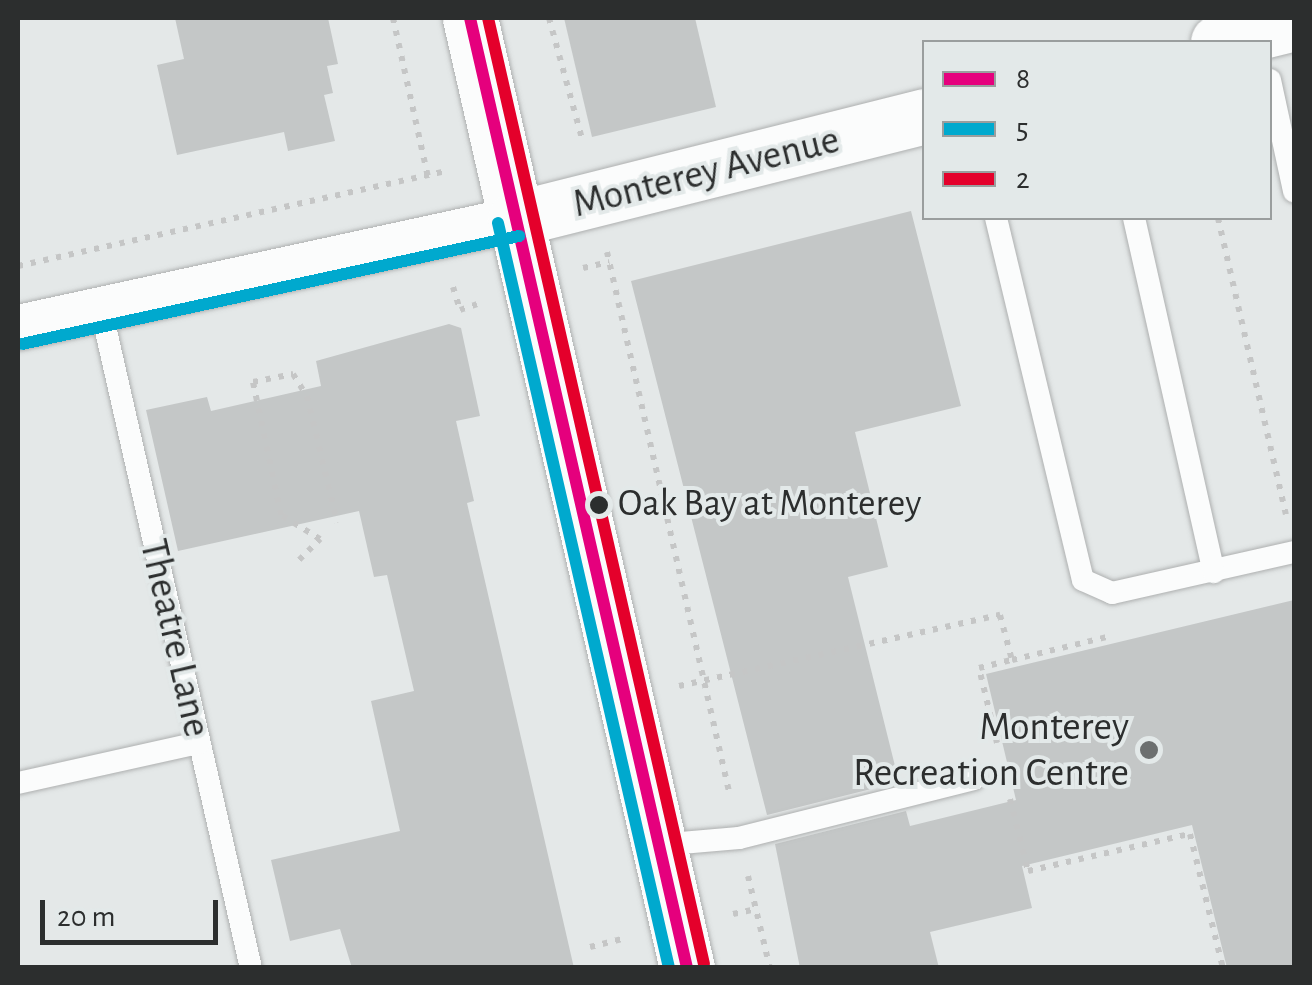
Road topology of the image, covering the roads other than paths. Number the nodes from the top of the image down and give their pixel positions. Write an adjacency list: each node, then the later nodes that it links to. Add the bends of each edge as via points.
1 (470, 18): 5 (main road)
2 (1272, 96): 4 (lane)
3 (922, 117): 5 (main road, Monterey Avenue)
4 (1294, 191)
5 (514, 219): 8 (street, Monterey Avenue); 15 (main road)
6 (996, 220): 11 (lane, via 1082,580 1112,594)
7 (1134, 220): 11 (lane)
8 (100, 309): 9 (street, Monterey Avenue); 12 (lane, Theatre Lane)
9 (18, 327)
10 (1294, 553): 11 (lane)
11 (1214, 572)
12 (198, 743): 14 (lane); 16 (lane, Theatre Lane)
13 (974, 779): 15 (lane, via 739,838)
14 (18, 783)
15 (658, 845): 17 (main road)
16 (251, 968)
17 (687, 968)

